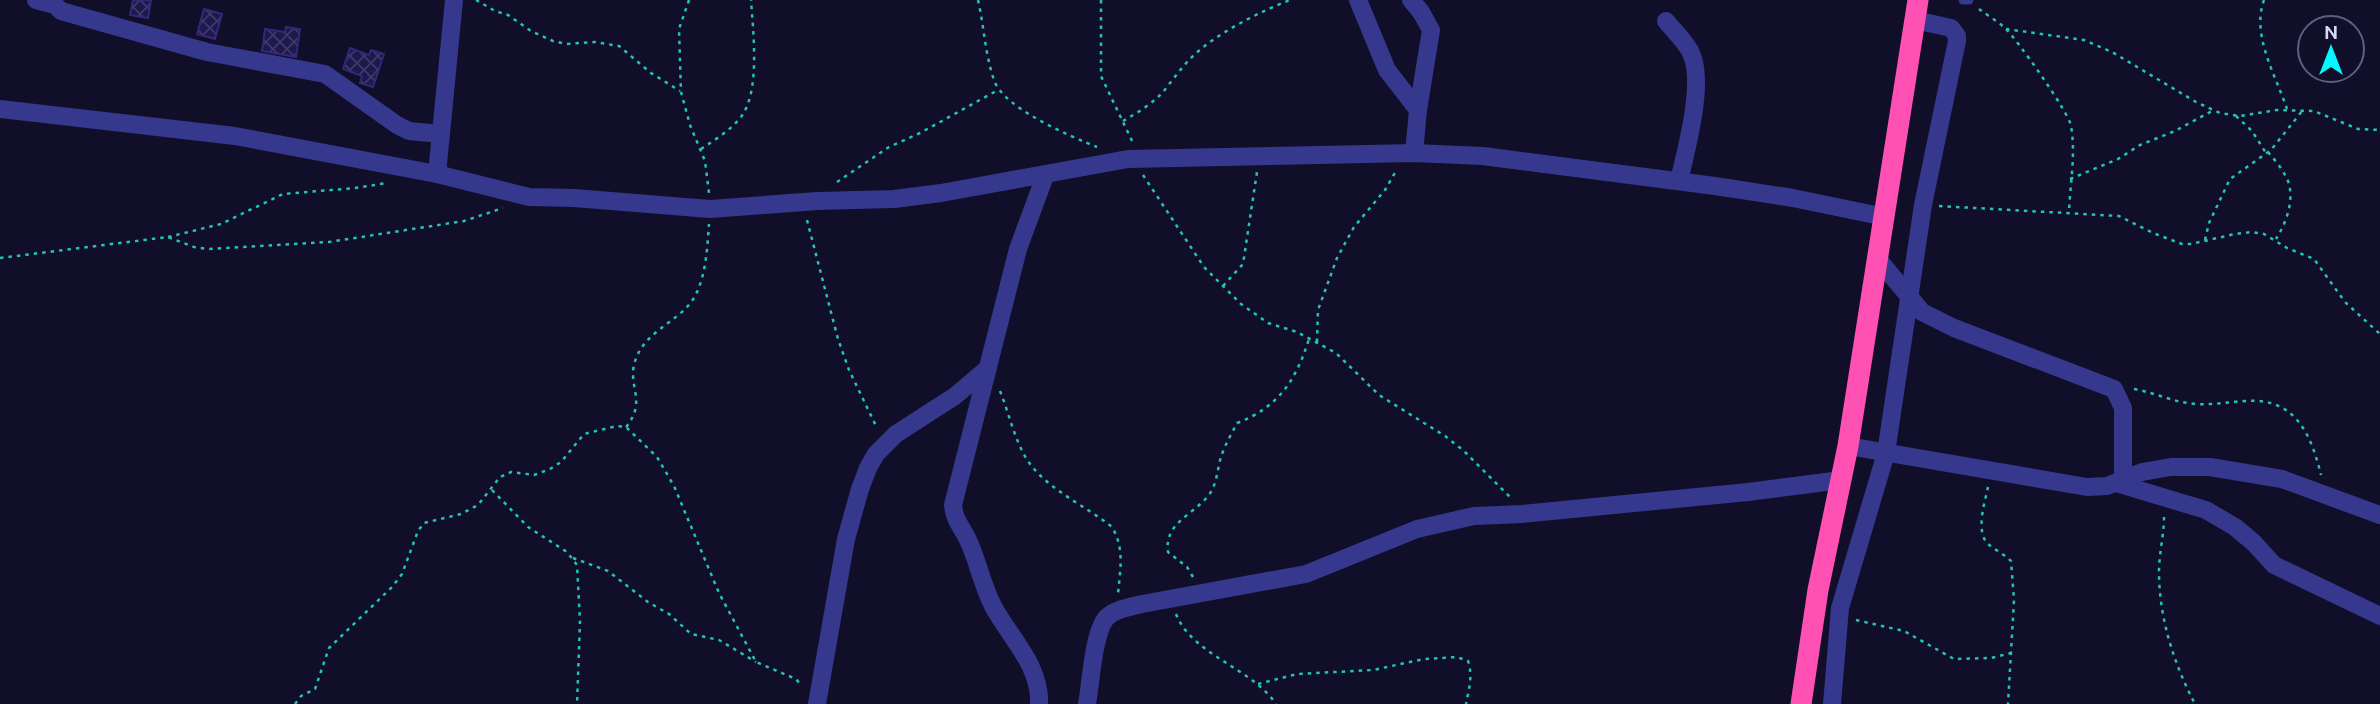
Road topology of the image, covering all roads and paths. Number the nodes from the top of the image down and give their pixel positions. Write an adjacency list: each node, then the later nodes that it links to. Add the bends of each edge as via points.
1 (36, 0): 26 (street, via 207,52 325,74 397,125)
2 (454, 0): 26 (street)
3 (476, 0): 17 (path, via 553,41 619,46)
4 (689, 0): 17 (path, via 679,29)
5 (751, 0): 27 (path, via 753,71 747,107 735,124)
6 (978, 0): 16 (path)
7 (1101, 0): 24 (path, via 1099,69)
8 (1290, 0): 24 (path, via 1204,47 1146,107)
9 (1357, 0): 20 (street, via 1387,70)
10 (1411, 0): 20 (street, via 1431,30)
11 (1967, 0): 15 (path)
12 (2264, 0): 19 (path, via 2261,13 2266,51)
13 (1916, 10): 39 (street, via 1951,28 1957,36); 42 (highway)
14 (1666, 21): 35 (street, via 1695,66 1690,135)
15 (2006, 29): 21 (path, via 2084,40); 34 (path, via 2063,106 2071,124)
16 (999, 89): 31 (path, via 1051,126); 38 (path, via 889,147)
17 (681, 92): 27 (path)
18 (0, 109): 32 (street, via 235,136)
19 (2287, 109): 22 (path); 23 (path)
20 (1418, 110): 28 (street)
21 (2213, 110): 23 (path); 34 (path)
22 (2303, 110): 25 (path, via 2325,114 2357,129); 29 (path)
23 (2236, 116): 29 (path)
24 (1123, 121): 31 (path)
25 (2380, 130)
26 (441, 134): 32 (street)
27 (701, 149): 40 (path)
28 (1410, 153): 30 (street); 35 (street, via 1482,156); 52 (path, via 1354,227 1337,258 1318,310)
29 (2267, 153): 44 (path, via 2287,176 2289,187 2289,208); 45 (path, via 2224,187)
30 (1260, 156): 31 (street); 48 (path, via 1243,264)
31 (1133, 159): 33 (street); 48 (path, via 1204,267)
32 (437, 174): 37 (street)
33 (1045, 176): 38 (street, via 894,199); 53 (street, via 1018,249)
34 (2070, 179): 41 (path)
35 (1679, 181): 42 (street)
36 (389, 182): 43 (path, via 283,194 221,224)
37 (529, 197): 40 (street); 43 (path, via 464,222 329,242 208,250)
38 (810, 203): 40 (street); 56 (path, via 838,339)
39 (1923, 205): 41 (path); 49 (street)
40 (710, 209): 55 (path, via 697,292 686,308 641,347 632,374 638,403)
41 (2069, 214): 45 (path, via 2119,216 2182,244)
42 (1885, 217): 47 (highway)
43 (169, 237): 46 (path)
44 (2276, 239): 45 (path, via 2252,232); 50 (path, via 2314,259 2345,302)
45 (2205, 241)
46 (0, 258)
47 (1877, 258): 49 (street); 57 (highway)
48 (1223, 286): 51 (path, via 1268,323)
49 (1909, 297): 54 (street, via 1922,312 1954,328); 58 (street)
50 (2380, 334)
51 (1309, 339): 52 (path); 68 (path, via 1300,367 1277,401 1237,424 1209,495 1170,533 1168,552 1193,575)
52 (1317, 342): 65 (path, via 1347,362 1379,395 1445,436)
53 (988, 368): 56 (street); 71 (path, via 1028,461 1043,478 1112,527 1119,538); 80 (street, via 954,517 967,536 993,605 1031,666)
54 (2114, 389): 61 (street, via 2123,408); 63 (path, via 2136,389 2195,404 2256,401 2276,405 2295,416 2307,432)
55 (626, 427): 62 (path, via 584,434 550,469 534,475 511,472 500,477); 74 (path, via 657,457 674,486 719,593)
56 (884, 444): 79 (street, via 868,468 849,527)
57 (1848, 446): 58 (street); 60 (highway)
58 (1886, 453): 59 (street); 70 (street)
59 (1990, 471): 61 (street, via 2081,486); 73 (path, via 1982,525 1989,545 2011,561)
60 (1841, 480): 65 (street); 84 (highway)
61 (2120, 481): 63 (street, via 2171,467 2194,466 2282,479); 64 (street)
62 (492, 489): 67 (path, via 536,534); 77 (path, via 469,510 424,523 393,587 329,648 315,689)
63 (2325, 493): 66 (street)
64 (2163, 496): 72 (street, via 2206,510 2235,527 2274,565); 87 (path, via 2159,576 2166,627 2178,670)
65 (1522, 514): 68 (street, via 1445,521 1306,574)
66 (2380, 515)
67 (573, 558): 74 (path, via 608,571 691,634 719,640); 78 (path, via 580,587)
68 (1199, 595): 69 (street)
69 (1171, 600): 71 (street); 75 (path, via 1182,626)
70 (1840, 608): 73 (path, via 1861,622 1905,631 1954,659); 85 (street)
71 (1116, 611): 81 (street, via 1099,634)
72 (2380, 615)
73 (2012, 653): 86 (path)
74 (756, 662): 76 (path, via 796,679)
75 (1258, 684): 82 (path); 83 (path, via 1297,674 1373,670 1457,657 1468,661 1471,668)
76 (803, 688)
77 (295, 704)
78 (577, 704)
79 (817, 704)
80 (1039, 704)
81 (1087, 704)
82 (1276, 704)
83 (1466, 704)
84 (1801, 704)
85 (1832, 704)
86 (2007, 704)
87 (2195, 704)

